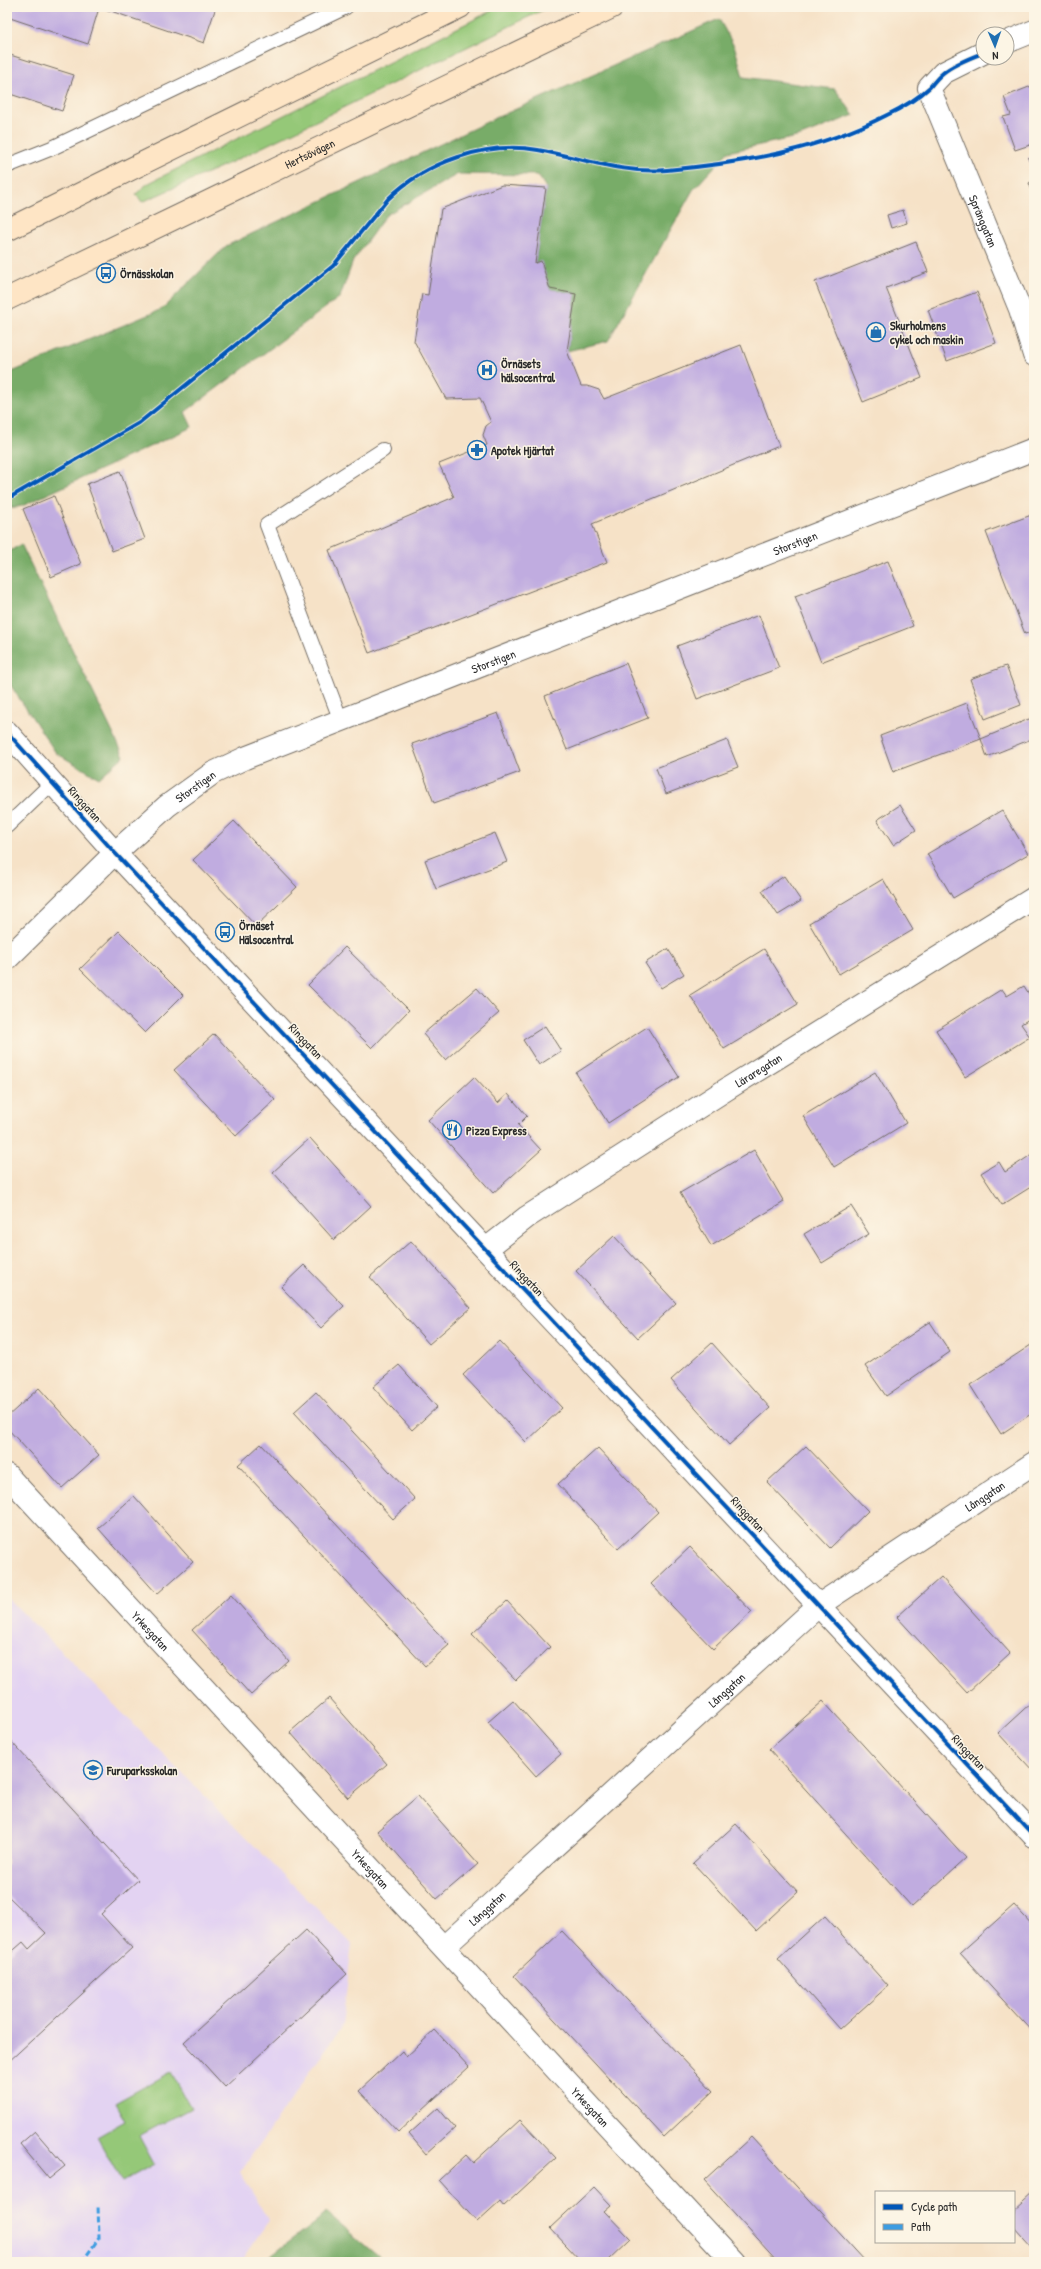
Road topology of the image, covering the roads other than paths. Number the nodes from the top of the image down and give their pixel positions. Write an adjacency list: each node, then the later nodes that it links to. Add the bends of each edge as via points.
1 (346, 7): 7 (lane, via 52,148)
2 (460, 7): 8 (main road)
3 (612, 7): 9 (main road, Hertsövägen)
4 (1034, 31): 5 (street)
5 (1015, 39)
6 (975, 57): 10 (street, Spränggatan, via 943,73 929,88 1020,309)
7 (7, 166)
8 (7, 230)
9 (7, 299)
10 (1034, 355)
11 (1034, 449): 13 (street, Storstigen)
12 (383, 450): 13 (lane, via 267,525)
13 (342, 720): 17 (street, Storstigen, via 214,773 167,806)
14 (7, 732): 15 (street, Ringgatan)
15 (52, 783): 16 (lane); 17 (street, Ringgatan)
16 (7, 826)
17 (115, 853): 19 (street, Storstigen); 20 (street, Ringgatan)
18 (1034, 898): 20 (street, Läraregatan, via 540,1208)
19 (7, 959)
20 (486, 1249): 23 (street, Ringgatan)
21 (1034, 1463): 23 (street, Långgatan)
22 (7, 1476): 25 (street, Yrkesgatan)
23 (819, 1605): 24 (street, Ringgatan); 25 (street, Långgatan)
24 (1034, 1836)
25 (444, 1947): 26 (street, Yrkesgatan)
26 (734, 2262)

